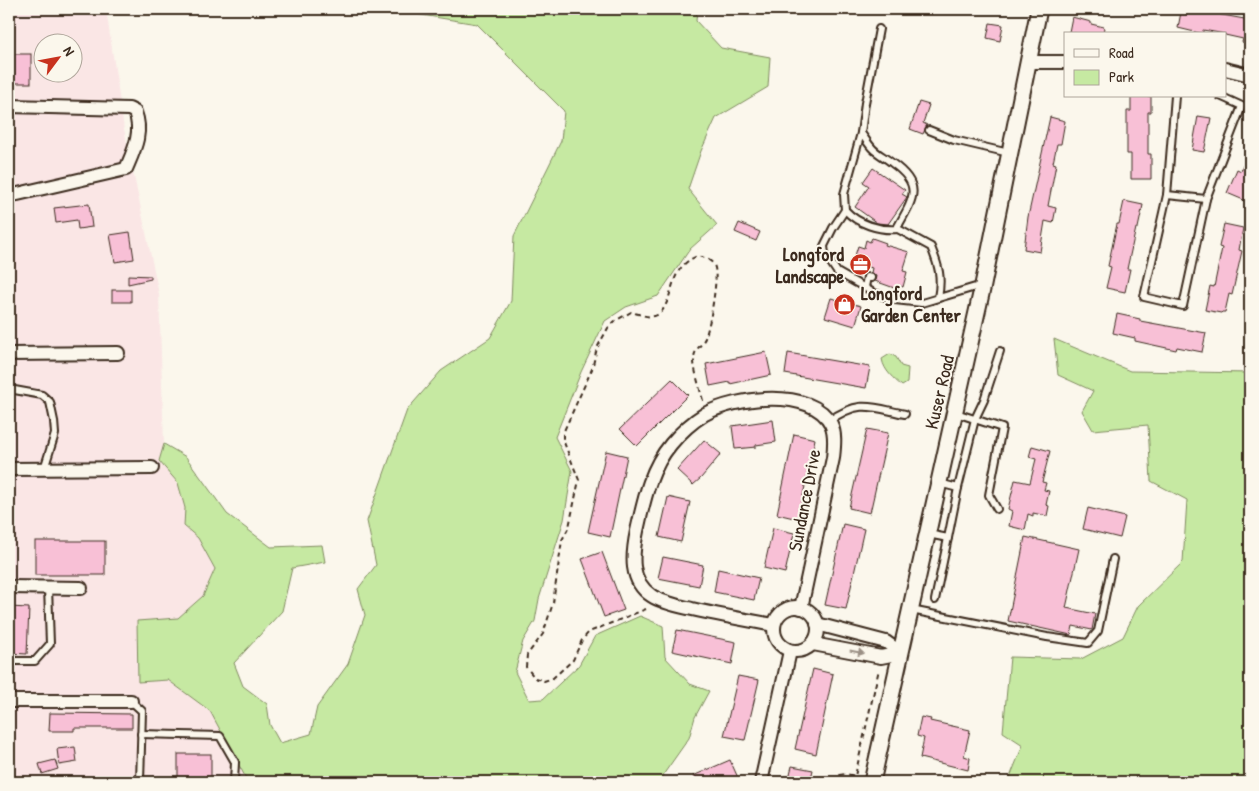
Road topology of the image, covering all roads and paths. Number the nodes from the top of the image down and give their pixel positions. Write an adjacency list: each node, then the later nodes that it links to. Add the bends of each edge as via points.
1 (1039, 9): 3 (street, Kuser Road)
2 (879, 29): 11 (lane)
3 (1028, 62): 4 (street); 12 (street, Kuser Road)
4 (1064, 62)
5 (1226, 69): 6 (street)
6 (1250, 75)
7 (1175, 98): 13 (lane)
8 (1224, 98): 15 (lane, via 1242,106)
9 (9, 106): 14 (street, via 129,109 134,112 139,125 126,169)
10 (928, 130): 12 (lane)
11 (861, 133): 16 (lane, via 844,194); 17 (lane, via 874,150 911,180 911,204)
12 (1009, 154): 19 (street, Kuser Road)
13 (1167, 195): 15 (lane); 15 (lane, via 1144,297 1183,306)
14 (9, 196)
15 (1206, 199)
16 (844, 210): 17 (lane, via 852,218 883,231); 20 (lane, via 824,246 825,254 836,272)
17 (898, 230): 21 (lane, via 931,247 940,274)
18 (871, 278): 20 (lane, via 867,276)
19 (983, 285): 21 (lane); 27 (street, Kuser Road)
20 (865, 287): 21 (lane, via 895,300 922,303)
21 (938, 298)
22 (1000, 351): 29 (lane)
23 (118, 353): 24 (street)
24 (9, 354)
25 (9, 389): 33 (lane, via 42,395 50,402 55,434)
26 (704, 406): 45 (path, via 694,357 708,330 715,267 710,261 697,256 687,261 677,274 664,309 649,317 631,312 615,321 597,348 592,370 564,433 563,440 579,480 569,527 562,540 543,634 526,655 526,667 535,678 544,681 553,678 573,660 589,632)
27 (954, 412): 29 (lane); 34 (street, Kuser Road)
28 (905, 414): 30 (lane, via 855,407)
29 (975, 419): 35 (lane); 36 (lane, via 1002,428 989,495)
30 (829, 422): 44 (street, Sundance Drive, via 833,432 833,458); 47 (street, via 807,404 777,399 744,400 719,408 691,424 671,445 659,461 645,497 633,558 636,577 644,590 653,597 680,606)
31 (152, 468): 33 (street)
32 (9, 469): 33 (street)
33 (44, 469)
34 (939, 483): 35 (lane); 37 (street, Kuser Road)
35 (958, 488): 38 (lane)
36 (997, 509)
37 (927, 534): 38 (lane); 46 (street, Kuser Road)
38 (948, 538): 43 (lane)
39 (1113, 559): 46 (lane, via 1098,631 1088,643)
40 (9, 587): 41 (street)
41 (48, 587): 42 (street); 52 (lane, via 50,644 36,661)
42 (81, 588)
43 (935, 600)
44 (801, 608): 47 (street, via 784,610); 48 (street, via 811,614)
45 (646, 609)
46 (911, 610): 51 (street, Kuser Road)
47 (774, 624): 50 (street, via 775,639)
48 (817, 624): 49 (street); 51 (street, via 886,642)
49 (813, 644): 50 (street, via 802,651); 51 (street, one-way to 51, via 881,657)
50 (790, 651): 59 (street)
51 (901, 653): 61 (street, Kuser Road)
52 (9, 661)
53 (879, 669): 60 (path, via 855,776 839,775)
54 (9, 701): 55 (street)
55 (131, 701): 56 (lane, via 142,711)
56 (141, 734): 57 (lane); 58 (lane, via 220,736 235,762)
57 (140, 782)
58 (234, 782)
59 (761, 782)
60 (834, 782)
61 (872, 782)

